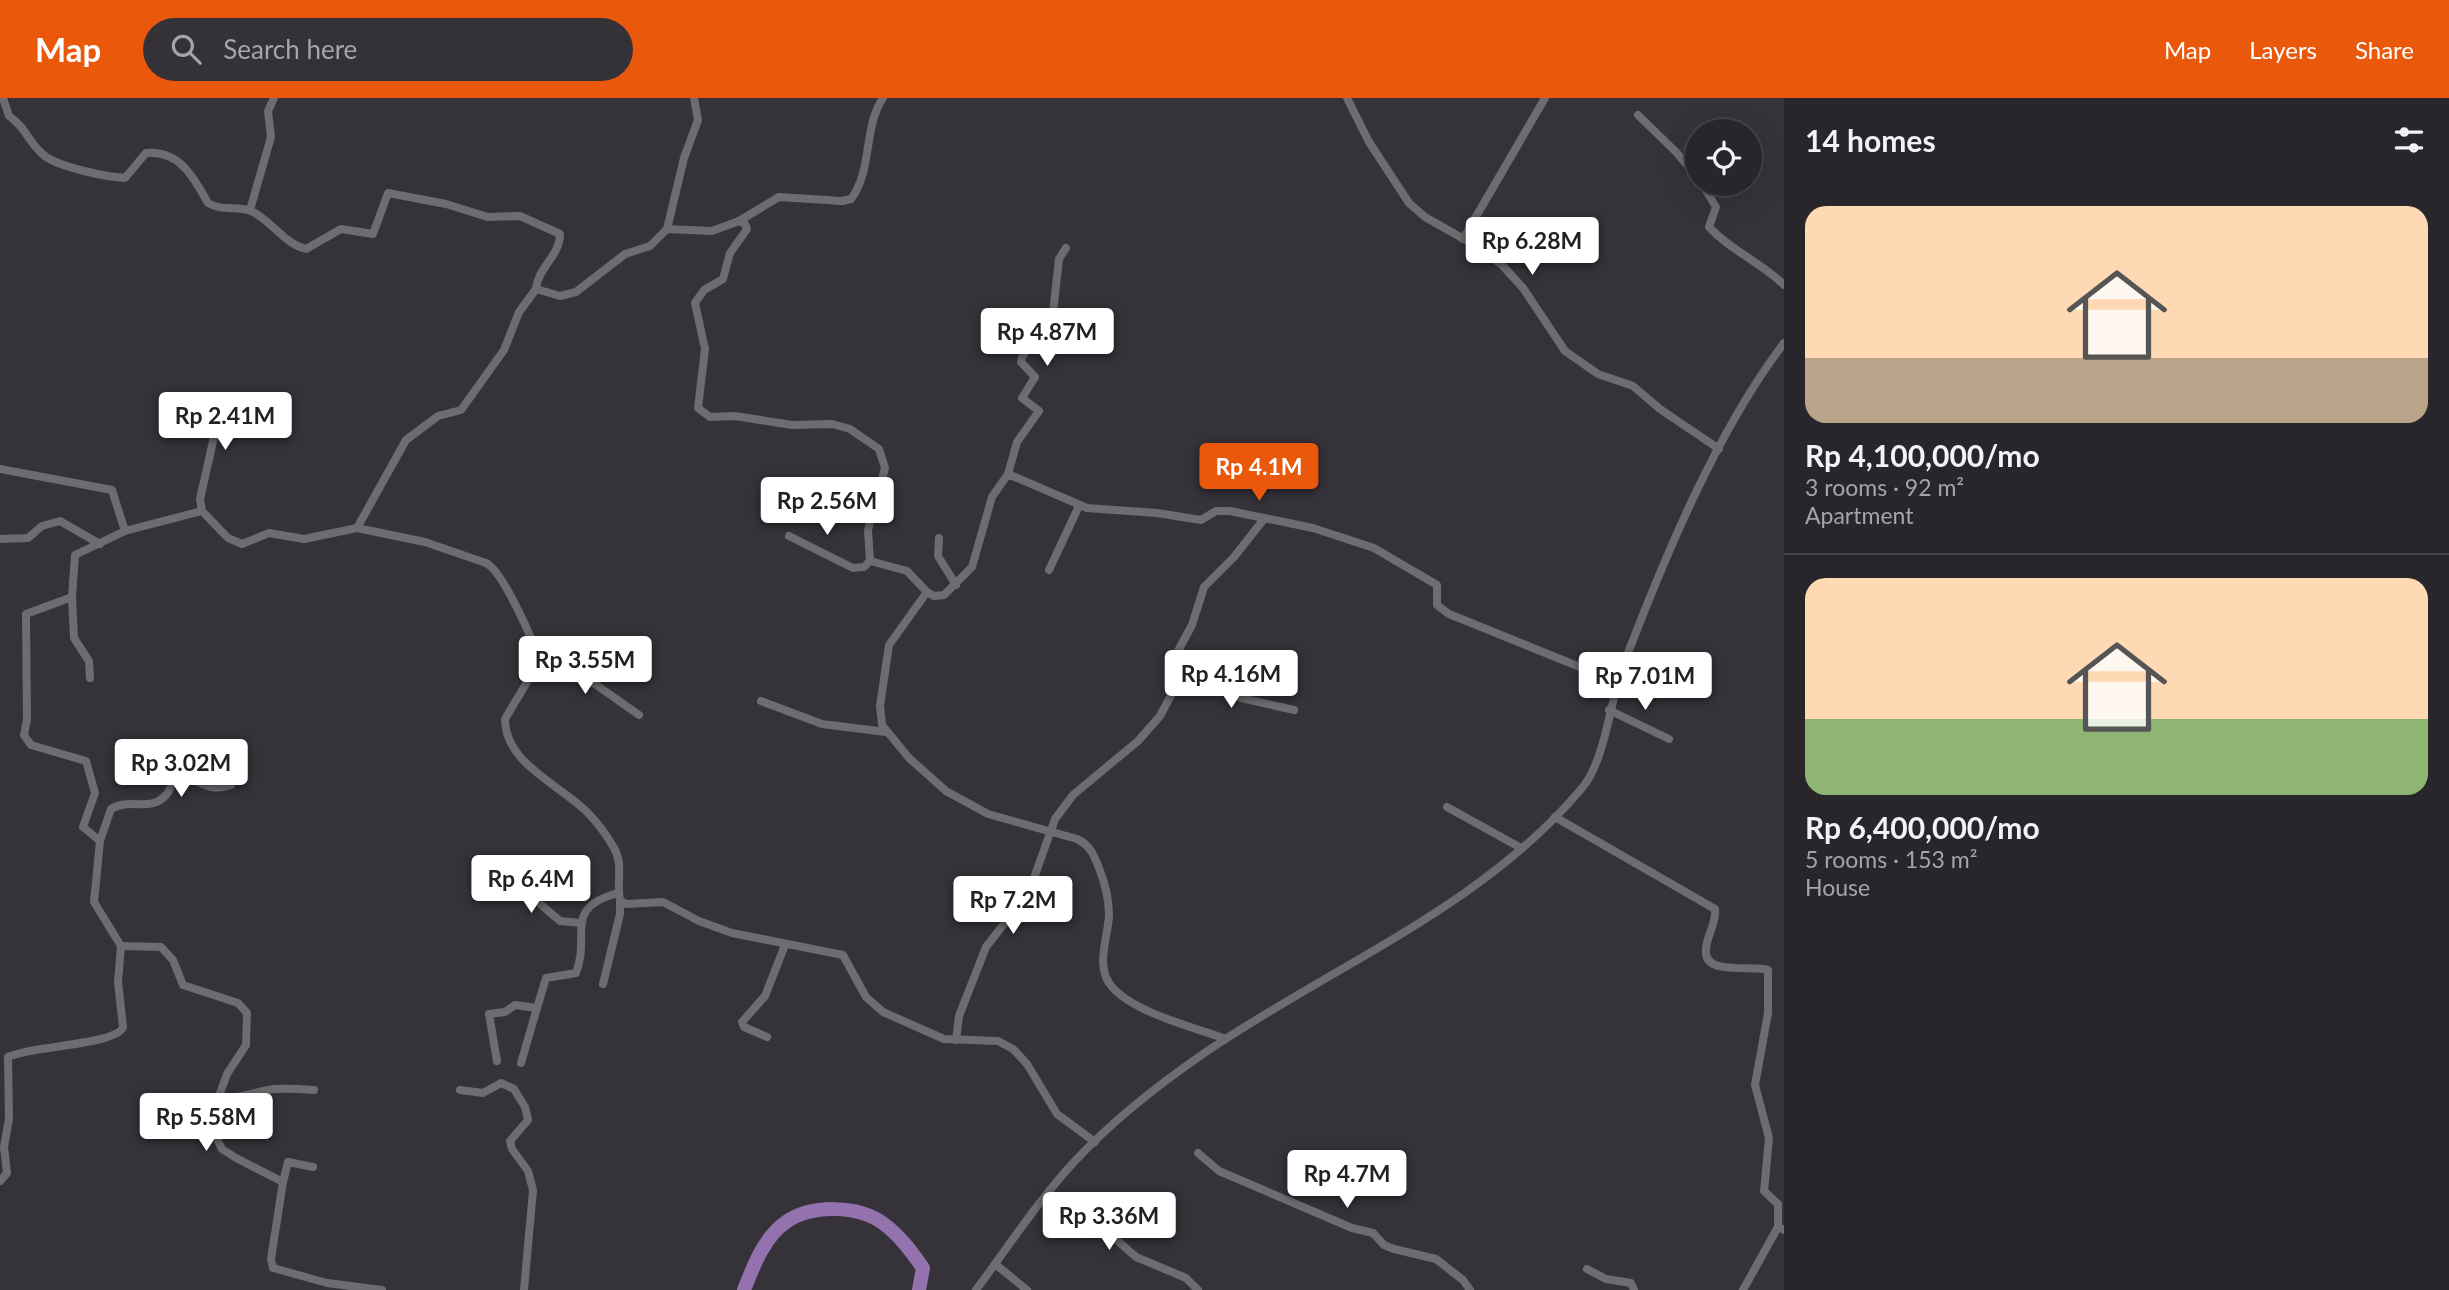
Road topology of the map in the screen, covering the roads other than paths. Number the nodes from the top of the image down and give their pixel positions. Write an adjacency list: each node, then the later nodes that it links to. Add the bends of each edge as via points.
1 (3, 98): 10 (street, via 9,116 19,121 45,156 57,162 125,178 141,156 152,153 191,171 214,207)
2 (274, 98): 10 (street, via 268,111 271,136)
3 (694, 98): 12 (street, via 697,125)
4 (883, 98): 11 (street, via 873,113 851,199 779,197)
5 (1347, 98): 13 (street, via 1404,197 1425,217)
6 (1545, 98): 13 (street)
7 (1638, 115): 8 (street)
8 (1685, 163)
9 (1710, 196): 15 (street, via 1716,206 1709,227)
10 (250, 210): 16 (street, via 306,249 341,229 373,234 388,193 488,217 520,216 560,234 558,247 538,274)
11 (739, 221): 12 (street, via 707,232); 31 (street, via 747,229 731,251 723,279 704,290 695,303 705,349 698,408 710,418 734,415 792,425 845,427 879,449 885,468 868,530)
12 (667, 229): 16 (street, via 650,246 625,254 576,292 560,296)
13 (1463, 239): 19 (street, via 1502,265 1523,288 1565,351 1598,374 1633,386)
14 (1066, 248): 21 (street, via 1059,259 1053,313 1022,357 1035,377 1023,400 1039,411 1017,442)
15 (1784, 285)
16 (536, 289): 25 (street, via 519,312 504,349 461,410 438,416 406,440)
17 (1784, 343): 19 (street)
18 (192, 421): 23 (street, via 214,437 200,499)
19 (1719, 449): 39 (street, via 1662,568)
20 (0, 469): 26 (street, via 112,490)
21 (1008, 474): 22 (street); 33 (street, via 988,508 976,560)
22 (1079, 506): 24 (street, via 1201,520 1220,510); 32 (street)
23 (202, 511): 25 (street, via 228,538 242,544 269,533 304,539); 26 (street)
24 (1264, 519): 37 (street, via 1204,586 1178,651); 39 (street, via 1312,528 1380,551 1439,586 1437,605 1444,611)
25 (357, 528): 36 (street, via 425,542 492,566)
26 (125, 531): 30 (street)
27 (789, 536): 31 (street, via 853,568)
28 (939, 538): 33 (street, via 938,556)
29 (0, 539): 30 (street, via 28,538 42,526 60,521)
30 (100, 544): 35 (street, via 73,558)
31 (870, 561): 34 (street, via 913,575)
32 (1049, 570)
33 (956, 585): 34 (street, via 942,596)
34 (927, 592): 44 (street, via 889,645 879,714)
35 (72, 597): 38 (street, via 75,641 86,654); 50 (street, via 25,617 24,735 31,745 86,761 95,793 83,827)
36 (539, 662): 43 (street, via 594,684); 55 (street, via 505,719 510,743 520,757 588,813 608,838 619,858)
37 (1178, 671): 41 (street, via 1199,676 1241,698); 49 (street, via 1169,702 1151,728 1073,795)
38 (90, 678)
39 (1617, 682): 42 (street)
40 (761, 701): 44 (street, via 822,724)
41 (1294, 710)
42 (1609, 710): 45 (street); 48 (street, via 1594,770)
43 (639, 715)
44 (886, 732): 49 (street, via 946,791 988,814)
45 (1669, 740)
46 (235, 772): 50 (street, via 231,785 216,788 175,774 171,788 160,800 111,809)
47 (1447, 807): 51 (street)
48 (1555, 817): 51 (street); 75 (street, via 1714,909 1706,952 1710,962 1768,970 1768,1013 1755,1085 1769,1138 1764,1191 1779,1205)
49 (1048, 831): 62 (street, via 1083,842 1095,857 1109,914 1102,965 1113,988 1153,1012); 63 (street, via 1028,892 986,947 959,1016)
50 (100, 841): 58 (street, via 94,902)
51 (1521, 848): 62 (street, via 1474,886)
52 (534, 868): 54 (street)
53 (498, 890): 54 (street, via 505,897)
54 (530, 894): 56 (street, via 560,921)
55 (619, 897): 56 (street, via 591,904); 57 (street, via 626,904 663,902 709,925); 59 (street, via 620,914)
56 (581, 923): 60 (street, via 577,972 546,978)
57 (785, 945): 61 (street, via 765,996 742,1022); 63 (street, via 843,955 874,1006 934,1036)
58 (121, 946): 68 (street, via 161,947 173,960 183,985 245,1009 248,1039); 72 (street, via 120,1035 66,1048 33,1048 8,1057 7,1173)
59 (603, 984)
60 (537, 1008): 64 (street, via 515,1005 489,1014); 65 (street)
61 (767, 1037)
62 (1226, 1039): 69 (street, via 1155,1090)
63 (956, 1040): 69 (street, via 998,1041 1013,1049 1057,1114)
64 (497, 1061)
65 (521, 1063)
66 (314, 1090): 68 (street, via 273,1090 238,1100)
67 (460, 1090): 80 (street, via 483,1093 507,1084 527,1112 526,1124 510,1141 528,1171 533,1190)
68 (219, 1096): 73 (street, via 219,1146)
69 (1095, 1142): 74 (street)
70 (1198, 1153): 84 (street, via 1219,1171 1373,1233 1384,1245 1436,1259)
71 (313, 1167): 73 (street, via 288,1162)
72 (0, 1181)
73 (283, 1182): 78 (street, via 271,1259 274,1268)
74 (1046, 1197): 76 (street); 83 (street, via 1066,1216 1111,1235 1133,1255 1182,1276)
75 (1781, 1229): 86 (street)
76 (995, 1264): 81 (street); 82 (street)
77 (1587, 1269): 85 (street, via 1606,1279 1630,1283)
78 (360, 1289): 79 (street)
79 (382, 1290)
80 (524, 1290)
81 (976, 1290)
82 (1027, 1290)
83 (1198, 1290)
84 (1470, 1290)
85 (1634, 1290)
86 (1743, 1290)

